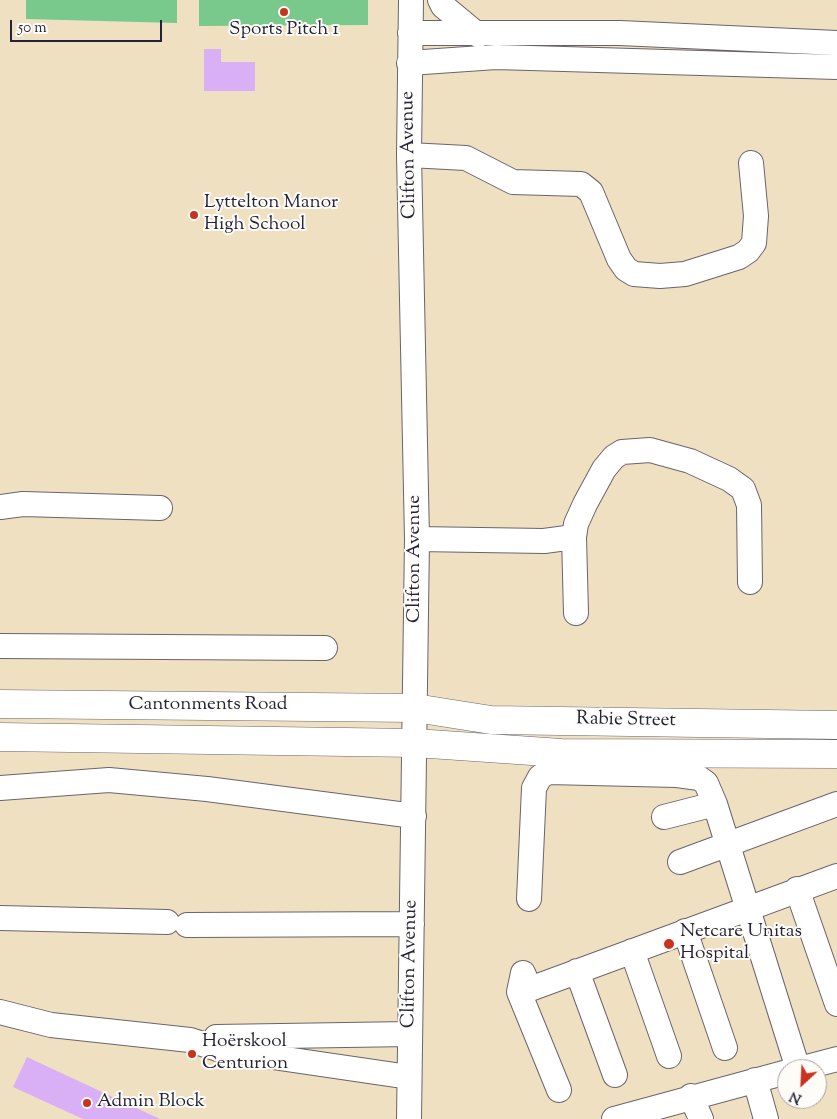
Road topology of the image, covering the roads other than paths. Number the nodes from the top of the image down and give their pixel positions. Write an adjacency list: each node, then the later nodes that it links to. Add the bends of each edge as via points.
1 (412, 0): 3 (street, Clifton Avenue)
2 (440, 0): 5 (street)
3 (410, 33): 5 (street); 8 (street, Clifton Avenue)
4 (620, 33): 5 (street); 6 (street); 7 (street)
5 (478, 35)
6 (837, 42)
7 (622, 61): 8 (street, via 496,57); 9 (street)
8 (409, 63): 10 (street, Clifton Avenue)
9 (837, 67)
10 (409, 155): 11 (street, via 466,158 513,182 581,184 591,192 626,269 634,274 660,276 685,274 739,257 748,251 754,243 756,216); 15 (street, Clifton Avenue)
11 (751, 163)
12 (0, 507): 13 (street, via 23,504)
13 (160, 508)
14 (574, 537): 15 (street, via 544,541); 16 (street, via 585,504 614,457 630,451 670,454 733,482 746,494); 17 (street)
15 (417, 539): 21 (street, Clifton Avenue)
16 (750, 582)
17 (576, 613)
18 (0, 646): 19 (street)
19 (325, 648)
20 (0, 704): 21 (main road, Cantonments Road)
21 (415, 708): 22 (main road, Rabie Street, via 491,720); 24 (street, Clifton Avenue)
22 (837, 726)
23 (0, 737): 24 (main road, Cantonments Road)
24 (414, 743): 25 (main road, Rabie Street, via 561,753); 29 (street, Clifton Avenue)
25 (837, 754)
26 (0, 788): 29 (street, via 109,780 207,789)
27 (715, 804): 30 (street); 31 (street); 35 (street, via 706,783 699,778 596,772 548,772 540,776 534,788 532,806)
28 (837, 804): 31 (street)
29 (414, 816): 38 (street, Clifton Avenue)
30 (664, 817)
31 (728, 844): 32 (street); 36 (street)
32 (680, 862)
33 (837, 876): 34 (street)
34 (797, 889): 36 (street); 42 (street)
35 (528, 899)
36 (748, 907): 39 (street); 48 (street)
37 (0, 918): 38 (street, via 177,924)
38 (412, 924): 44 (street, Clifton Avenue)
39 (685, 931): 40 (street); 46 (street)
40 (632, 951): 41 (street); 47 (street)
41 (577, 971): 50 (street); 53 (street, via 530,989 522,973 520,978 519,992)
42 (837, 1004)
43 (0, 1012): 45 (street, via 51,1025)
44 (410, 1034): 45 (street, via 205,1037); 51 (street, Clifton Avenue)
45 (190, 1040): 51 (street, via 218,1049)
46 (725, 1048)
47 (669, 1056)
48 (795, 1059)
49 (777, 1074): 52 (street)
50 (615, 1075)
51 (409, 1078): 55 (street, Clifton Avenue)
52 (755, 1080): 54 (street); 58 (street)
53 (559, 1090)
54 (691, 1096): 56 (street); 57 (street)
55 (409, 1119)
56 (614, 1119)
57 (702, 1119)
58 (766, 1119)

